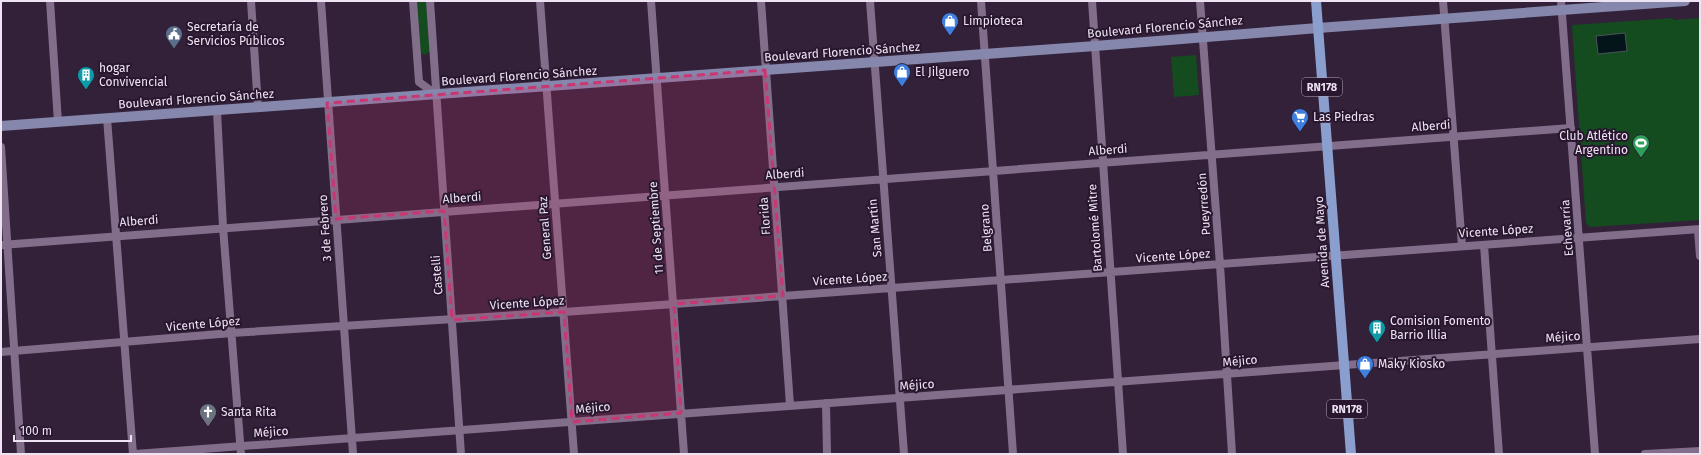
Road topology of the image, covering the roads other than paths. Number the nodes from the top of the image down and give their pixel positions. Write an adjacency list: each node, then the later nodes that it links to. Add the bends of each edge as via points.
1 (50, 1): 32 (street)
2 (251, 1): 29 (street)
3 (321, 1): 28 (street, 3 de Febrero)
4 (413, 1): 27 (street, via 419,82)
5 (430, 1): 27 (street, Castelli)
6 (540, 1): 26 (street, General Paz)
7 (651, 1): 25 (street, 11 de Septiembre)
8 (761, 1): 24 (street, Florida)
9 (870, 1): 23 (street, San Martín)
10 (981, 1): 22 (street, Belgrano)
11 (1092, 1): 21 (street, Bartolomé Mitre)
12 (1200, 1): 20 (street, Pueyrredón)
13 (1316, 1): 19 (main road, RN178)
14 (1443, 1): 18 (street)
15 (1679, 1): 16 (main road, Boulevard Florencio Sánchez); 17 (main road, Boulevard Florencio Sánchez)
16 (1685, 1)
17 (1561, 6): 18 (main road, Boulevard Florencio Sánchez); 34 (street, Echevarría)
18 (1444, 18): 19 (main road, Boulevard Florencio Sánchez); 35 (street)
19 (1318, 28): 20 (main road, Boulevard Florencio Sánchez); 36 (main road, Avenida de Mayo / RN178)
20 (1203, 38): 21 (main road, Boulevard Florencio Sánchez); 38 (street, Pueyrredón)
21 (1095, 46): 22 (main road, Boulevard Florencio Sánchez); 39 (street, Bartolomé Mitre)
22 (985, 54): 23 (main road, Boulevard Florencio Sánchez); 40 (street, Belgrano)
23 (874, 62): 24 (main road, Boulevard Florencio Sánchez); 41 (street, San Martín)
24 (765, 70): 25 (main road, Boulevard Florencio Sánchez); 42 (street, Florida)
25 (657, 79): 26 (main road, Boulevard Florencio Sánchez); 43 (street, 11 de Septiembre)
26 (546, 86): 27 (main road, Boulevard Florencio Sánchez); 44 (street, General Paz)
27 (437, 95): 28 (main road, Boulevard Florencio Sánchez); 45 (street, Castelli)
28 (327, 103): 29 (main road, Boulevard Florencio Sánchez); 46 (street, 3 de Febrero)
29 (258, 107): 30 (main road, Boulevard Florencio Sánchez)
30 (217, 110): 31 (main road, Boulevard Florencio Sánchez); 47 (street)
31 (107, 118): 32 (main road, Boulevard Florencio Sánchez); 49 (street)
32 (58, 122): 33 (main road, Boulevard Florencio Sánchez)
33 (1, 126)
34 (1571, 128): 35 (street, Alberdi); 50 (street, Echevarría)
35 (1454, 136): 36 (street, Alberdi); 53 (street)
36 (1327, 146): 38 (street, Alberdi); 54 (main road, Avenida de Mayo / RN178)
37 (1, 147): 51 (street)
38 (1212, 154): 39 (street, Alberdi); 56 (street, Pueyrredón)
39 (1103, 162): 40 (street, Alberdi); 57 (street, Bartolomé Mitre)
40 (994, 171): 41 (street, Alberdi); 58 (street, Belgrano)
41 (883, 179): 42 (street, Alberdi); 59 (street, San Martín)
42 (775, 187): 43 (street, Alberdi); 60 (street, Florida)
43 (666, 195): 44 (street, Alberdi); 61 (street, 11 de Septiembre)
44 (556, 203): 45 (street, Alberdi); 62 (street, General Paz)
45 (444, 211): 46 (street, Alberdi); 63 (street, Castelli)
46 (336, 219): 47 (street, Alberdi); 64 (street, 3 de Febrero)
47 (223, 227): 49 (street, Alberdi); 65 (street)
48 (1699, 230): 50 (street, Vicente López); 55 (street)
49 (116, 235): 51 (street, Alberdi); 67 (street)
50 (1579, 237): 52 (street, Vicente López); 68 (street, Echevarría)
51 (4, 245): 70 (street)
52 (1484, 245): 53 (street, Vicente López); 71 (street)
53 (1462, 246): 54 (street, Vicente López)
54 (1336, 256): 56 (street, Vicente López); 72 (main road, Avenida de Mayo / RN178)
55 (1700, 256)
56 (1220, 264): 57 (street, Vicente López); 73 (street, Pueyrredón)
57 (1110, 272): 58 (street, Vicente López); 74 (street, Bartolomé Mitre)
58 (1001, 280): 59 (street, Vicente López); 75 (street, Belgrano)
59 (892, 289): 60 (street, Vicente López); 76 (street, San Martín)
60 (783, 296): 61 (street, Vicente López); 78 (street, Florida)
61 (674, 304): 62 (street, Vicente López); 79 (street, 11 de Septiembre)
62 (564, 312): 63 (street, Vicente López); 80 (street, General Paz)
63 (452, 320): 64 (street, Vicente López); 81 (street, Castelli)
64 (344, 325): 65 (street, Vicente López); 82 (street, 3 de Febrero)
65 (232, 333): 67 (street, Vicente López); 83 (street)
66 (1700, 339): 68 (street, Méjico)
67 (125, 343): 70 (street, Vicente López); 86 (street)
68 (1587, 348): 71 (street, Méjico); 98 (street, Echevarría)
69 (1, 352): 70 (street, Vicente López)
70 (15, 352): 85 (street)
71 (1492, 354): 72 (street, Méjico); 97 (street)
72 (1344, 364): 73 (street, Méjico); 96 (main road, Avenida de Mayo / RN178)
73 (1228, 374): 74 (street, Méjico); 95 (street, Pueyrredón)
74 (1118, 382): 75 (street, Méjico); 94 (street, Bartolomé Mitre)
75 (1008, 390): 76 (street, Méjico); 93 (street, Belgrano)
76 (900, 398): 77 (street, Méjico); 92 (street, San Martín)
77 (826, 403): 78 (street, Méjico); 91 (street)
78 (790, 405): 79 (street, Méjico)
79 (681, 413): 80 (street, Méjico); 90 (street, 11 de Septiembre)
80 (572, 422): 81 (street, Méjico); 89 (street, General Paz)
81 (460, 431): 82 (street, Méjico); 88 (street, Castelli)
82 (352, 439): 83 (street, Méjico); 87 (street, 3 de Febrero)
83 (241, 450): 86 (street, Méjico)
84 (1700, 451): 99 (street)
85 (21, 454)
86 (134, 454)
87 (353, 454)
88 (461, 454)
89 (574, 454)
90 (684, 454)
91 (827, 454)
92 (904, 454)
93 (1013, 454)
94 (1123, 454)
95 (1232, 454)
96 (1351, 454)
97 (1499, 454)
98 (1595, 454)
99 (1645, 454)

